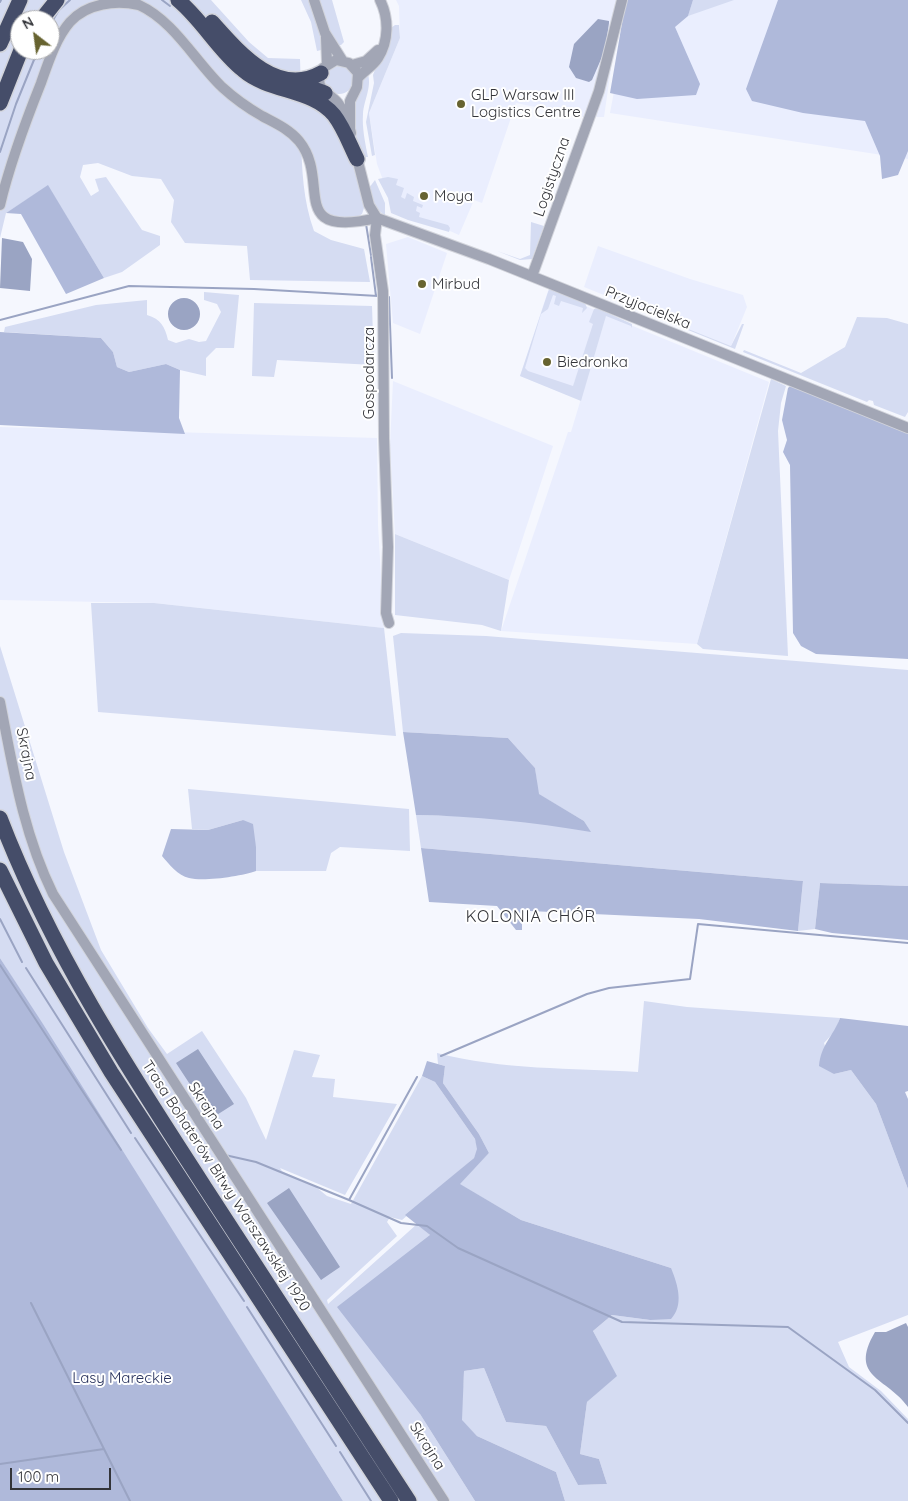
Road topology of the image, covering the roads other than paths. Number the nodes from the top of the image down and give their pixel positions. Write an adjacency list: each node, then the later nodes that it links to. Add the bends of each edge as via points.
1 (20, 0): 10 (highway)
2 (57, 0): 8 (highway)
3 (178, 0): 17 (highway, via 243,70 262,83)
4 (193, 0): 15 (highway, via 244,56 266,72 305,80)
5 (314, 0): 9 (street)
6 (380, 0): 11 (street, via 387,23)
7 (622, 0): 25 (street, Logistyczna, via 599,91)
8 (49, 10)
9 (325, 33): 13 (street); 15 (street, Gospodarcza)
10 (0, 44)
11 (381, 48): 14 (street, via 366,61); 16 (street, via 378,58)
12 (17, 60): 20 (highway)
13 (342, 60): 14 (street); 15 (street)
14 (352, 66): 16 (street)
15 (324, 69): 19 (street, Gospodarcza, via 320,84)
16 (358, 78): 18 (street, Gospodarcza)
17 (287, 90): 19 (highway, via 312,89); 22 (highway, via 314,99 327,108 341,125)
18 (352, 94): 19 (street, via 343,99); 21 (street, Gospodarcza)
19 (329, 96): 21 (street, Gospodarcza, via 342,109)
20 (0, 102)
21 (350, 128): 22 (street, Gospodarcza)
22 (357, 159): 24 (street, Gospodarcza, via 369,205)
23 (0, 205): 24 (street, via 26,122 66,28 87,8 115,0 134,3 155,14 231,94 299,140 311,167 315,202 325,217 341,224)
24 (377, 218): 25 (street, Przyjacielska); 27 (street, Gospodarcza, via 374,235 383,291 384,324 386,613)
25 (532, 276): 26 (street, Przyjacielska)
26 (908, 428)
27 (389, 623)
28 (0, 702): 33 (street, Skrajna, via 23,817 37,860 53,894)
29 (0, 818): 32 (highway, Trasa Bohaterów Bitwy Warszawskiej 1920, via 61,954 123,1060)
30 (1, 873): 31 (highway, via 46,963 106,1063)
31 (391, 1501)
32 (409, 1501)
33 (444, 1501)

